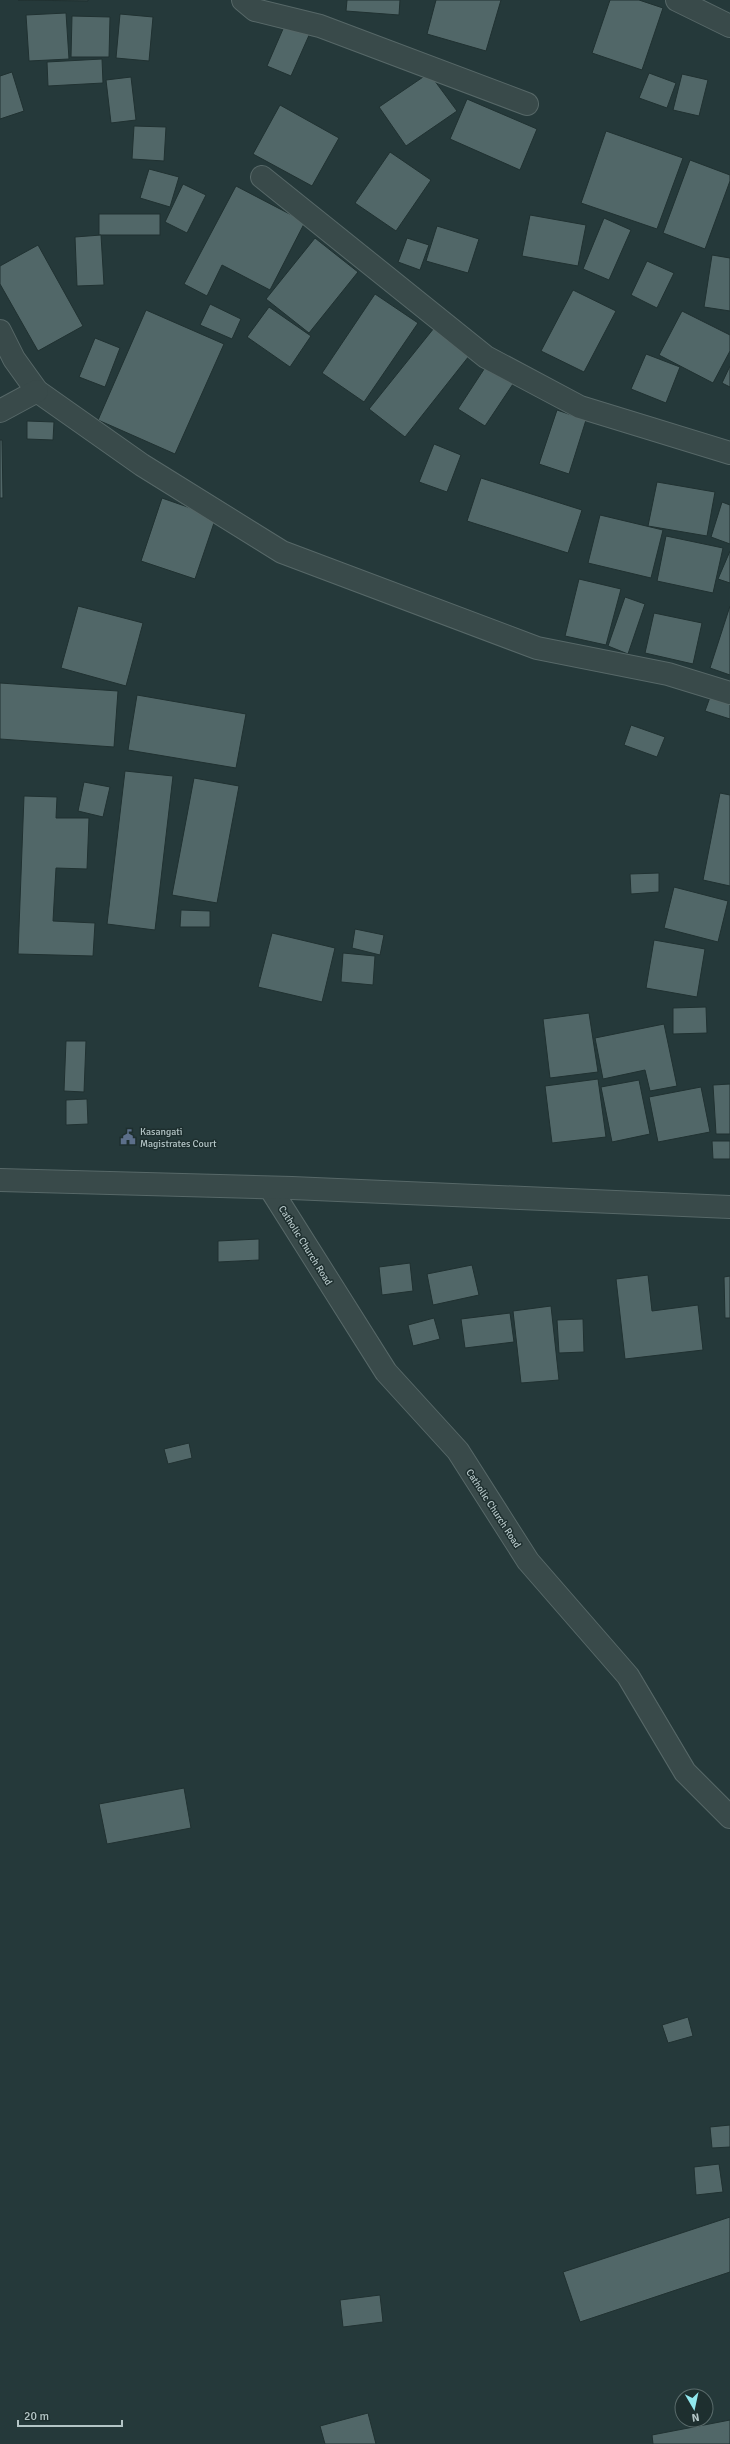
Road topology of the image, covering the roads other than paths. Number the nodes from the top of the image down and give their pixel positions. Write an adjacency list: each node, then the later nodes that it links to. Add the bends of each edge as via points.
1 (243, 0): 4 (street, via 255,10 320,26)
2 (677, 0): 3 (street)
3 (730, 26)
4 (527, 104)
5 (262, 177): 9 (street, via 486,357 580,407)
6 (0, 331): 7 (street, via 14,359)
7 (37, 391): 8 (street); 10 (street, via 142,465 282,552 537,648 668,674)
8 (0, 411)
9 (730, 453)
10 (730, 693)
11 (0, 1180): 12 (street)
12 (270, 1188): 13 (street); 14 (street, Catholic Church Road, via 386,1372 458,1451 528,1561 628,1676 685,1772)
13 (730, 1207)
14 (730, 1818)

